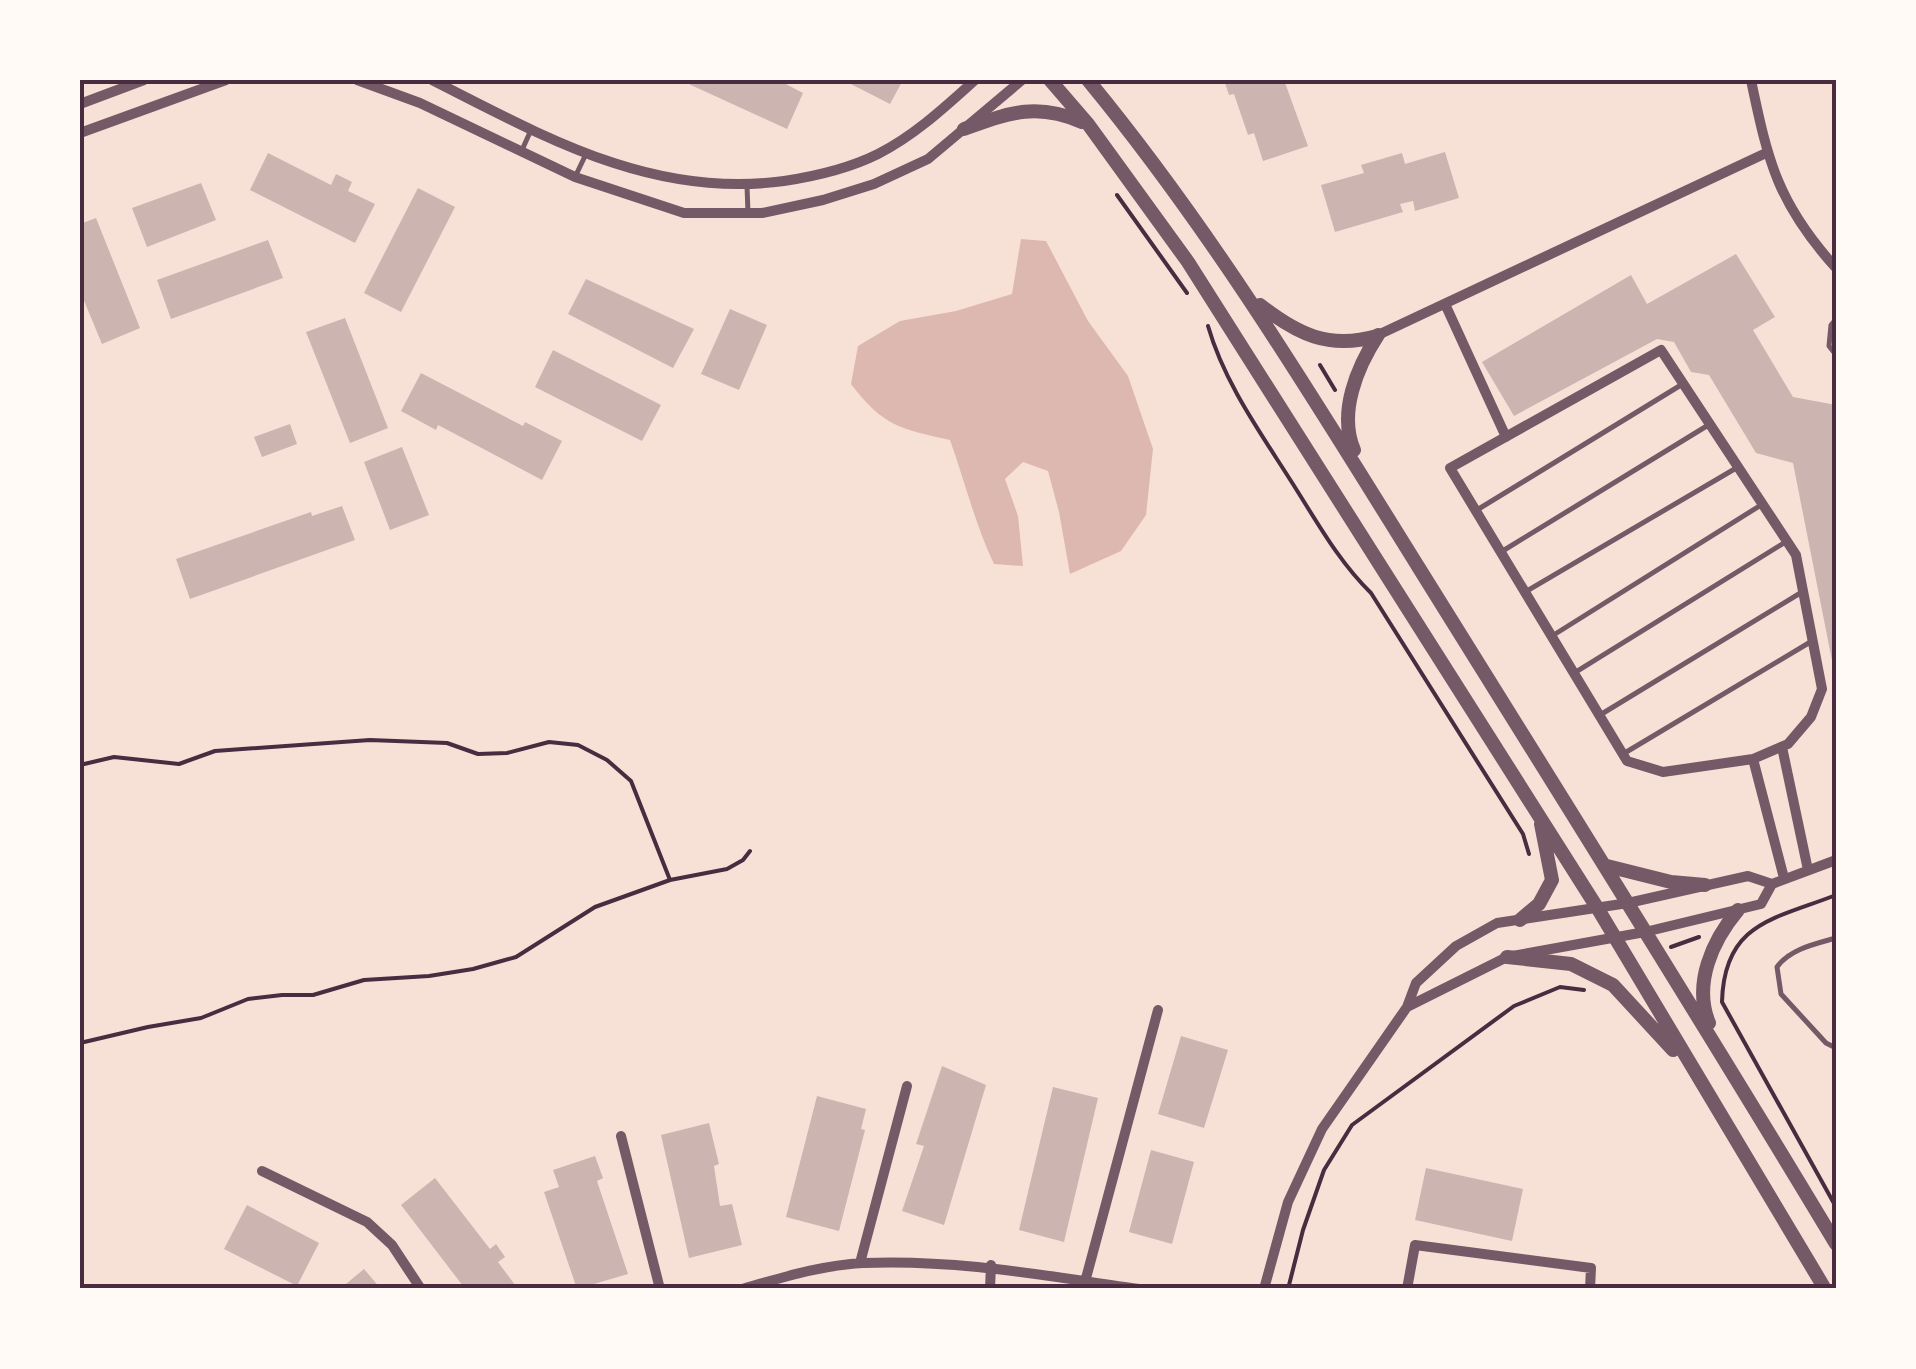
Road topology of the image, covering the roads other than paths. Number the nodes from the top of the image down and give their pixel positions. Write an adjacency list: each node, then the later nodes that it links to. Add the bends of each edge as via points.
1 (144, 80): 10 (street)
2 (226, 80): 14 (street)
3 (357, 80): 16 (street)
4 (432, 80): 13 (street)
5 (975, 80): 19 (street, via 878,154 826,174)
6 (1022, 80): 12 (street)
7 (1050, 80): 11 (street)
8 (1088, 80): 22 (street)
9 (1751, 80): 15 (street)
10 (80, 104)
11 (1088, 124): 12 (street, via 1057,111 1015,110); 45 (street, via 1188,262)
12 (964, 129): 20 (street, via 928,159 874,184)
13 (531, 130): 16 (lane); 17 (street)
14 (80, 133)
15 (1766, 152): 21 (street, via 1786,203); 23 (street)
16 (521, 153): 18 (street)
17 (586, 154): 18 (lane); 19 (street, via 654,176)
18 (575, 177): 20 (street, via 684,213)
19 (747, 185): 20 (lane)
20 (748, 213)
21 (1836, 268)
22 (1251, 298): 25 (street, via 1319,340); 31 (street)
23 (1445, 304): 25 (street); 29 (street)
24 (1836, 319): 26 (lane, via 1829,346)
25 (1378, 335): 31 (street, via 1356,378 1350,413 1350,440)
26 (1836, 355)
27 (1684, 384): 28 (street); 29 (street, via 1661,350); 33 (lane)
28 (1710, 424): 30 (street); 35 (lane)
29 (1506, 437): 33 (street, via 1450,468)
30 (1738, 466): 32 (street); 36 (lane)
31 (1370, 487): 47 (street)
32 (1762, 504): 34 (street); 38 (lane)
33 (1476, 510): 35 (street)
34 (1787, 541): 37 (street); 40 (lane)
35 (1500, 552): 36 (street)
36 (1525, 592): 38 (street)
37 (1803, 592): 39 (street); 41 (lane)
38 (1552, 636): 40 (street)
39 (1812, 641): 42 (street, via 1822,689 1811,718); 43 (lane)
40 (1574, 673): 41 (street)
41 (1600, 715): 43 (street)
42 (1782, 746): 44 (street); 48 (street)
43 (1624, 754): 44 (street, via 1663,772)
44 (1753, 759): 49 (street)
45 (1539, 814): 53 (street); 55 (street, via 1552,880)
46 (1836, 860): 48 (street)
47 (1607, 866): 51 (street); 52 (street)
48 (1808, 870): 49 (street)
49 (1784, 878): 50 (street)
50 (1772, 884): 51 (street, via 1748,876); 54 (street, via 1761,904)
51 (1705, 886): 52 (street)
52 (1628, 903): 53 (street); 56 (street)
53 (1598, 909): 55 (street); 57 (street)
54 (1738, 910): 56 (street); 63 (street, via 1705,970 1703,1008)
55 (1520, 920): 60 (street, via 1498,923 1456,946 1416,983)
56 (1645, 932): 57 (street); 63 (street)
57 (1614, 936): 59 (street); 64 (street)
58 (1836, 938): 62 (lane, via 1783,958 1777,968 1781,994)
59 (1507, 957): 60 (street); 64 (street, via 1572,964 1613,986)
60 (1406, 1007): 77 (street, via 1322,1128 1288,1202)
61 (1158, 1010): 71 (street)
62 (1836, 1048)
63 (1721, 1052): 68 (street)
64 (1702, 1085): 80 (street)
65 (906, 1086): 69 (street)
66 (621, 1136): 73 (street)
67 (262, 1171): 72 (street, via 366,1222 392,1244)
68 (1836, 1244)
69 (860, 1263): 70 (street); 74 (street)
70 (992, 1266): 71 (street); 75 (street)
71 (1084, 1282): 76 (street)
72 (421, 1289)
73 (660, 1289)
74 (742, 1289)
75 (990, 1289)
76 (1140, 1289)
77 (1264, 1289)
78 (1408, 1289): 79 (street, via 1415,1245 1591,1268)
79 (1590, 1289)
80 (1824, 1289)

